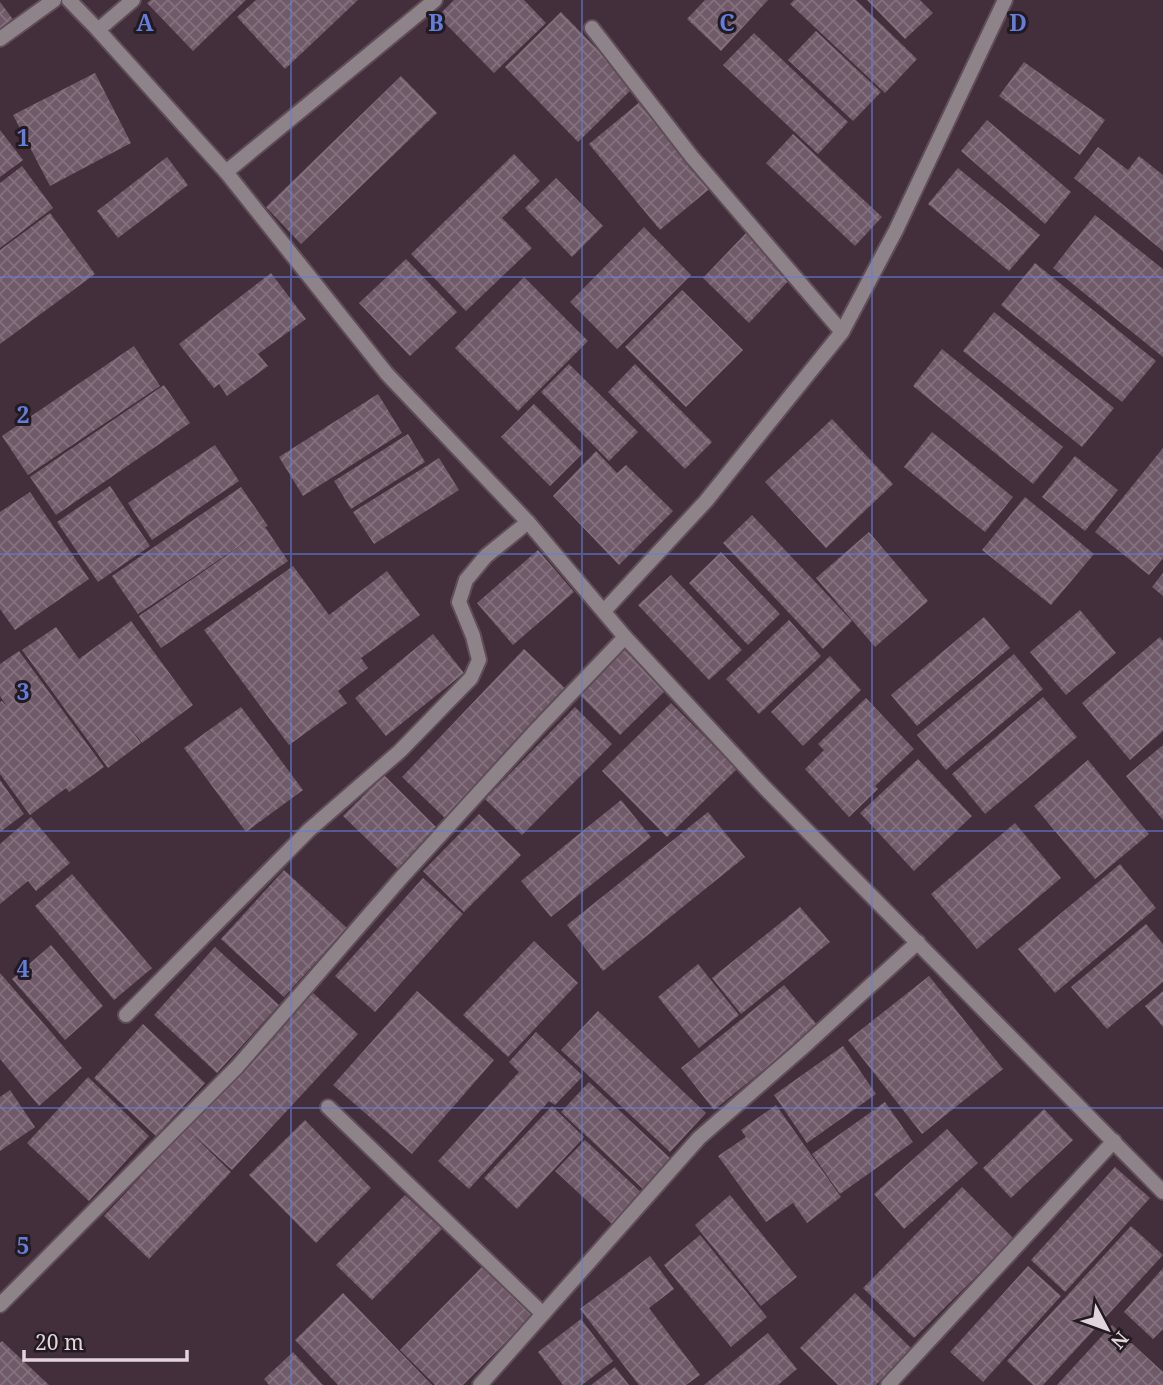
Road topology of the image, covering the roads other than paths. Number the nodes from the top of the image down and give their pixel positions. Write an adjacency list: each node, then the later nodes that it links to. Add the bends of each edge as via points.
1 (54, 0): 8 (street)
2 (69, 0): 7 (street)
3 (133, 0): 7 (street)
4 (435, 0): 9 (street)
5 (1005, 0): 10 (street, via 896,230)
6 (592, 28): 10 (street, via 692,157)
7 (98, 30): 9 (street)
8 (0, 39)
9 (226, 172): 11 (street, via 387,374)
10 (842, 332): 12 (street, via 706,501)
11 (528, 522): 12 (street); 15 (street, via 486,556 466,580 459,603 479,660 471,678 400,751 309,831)
12 (604, 611): 13 (street)
13 (625, 637): 14 (street, via 765,788); 19 (street, via 410,868 237,1067)
14 (918, 942): 17 (street); 20 (street, via 699,1138)
15 (126, 1015)
16 (328, 1107): 20 (street)
17 (1114, 1141): 18 (street); 22 (street)
18 (1163, 1192)
19 (0, 1305)
20 (543, 1314): 21 (street)
21 (480, 1385)
22 (888, 1385)

